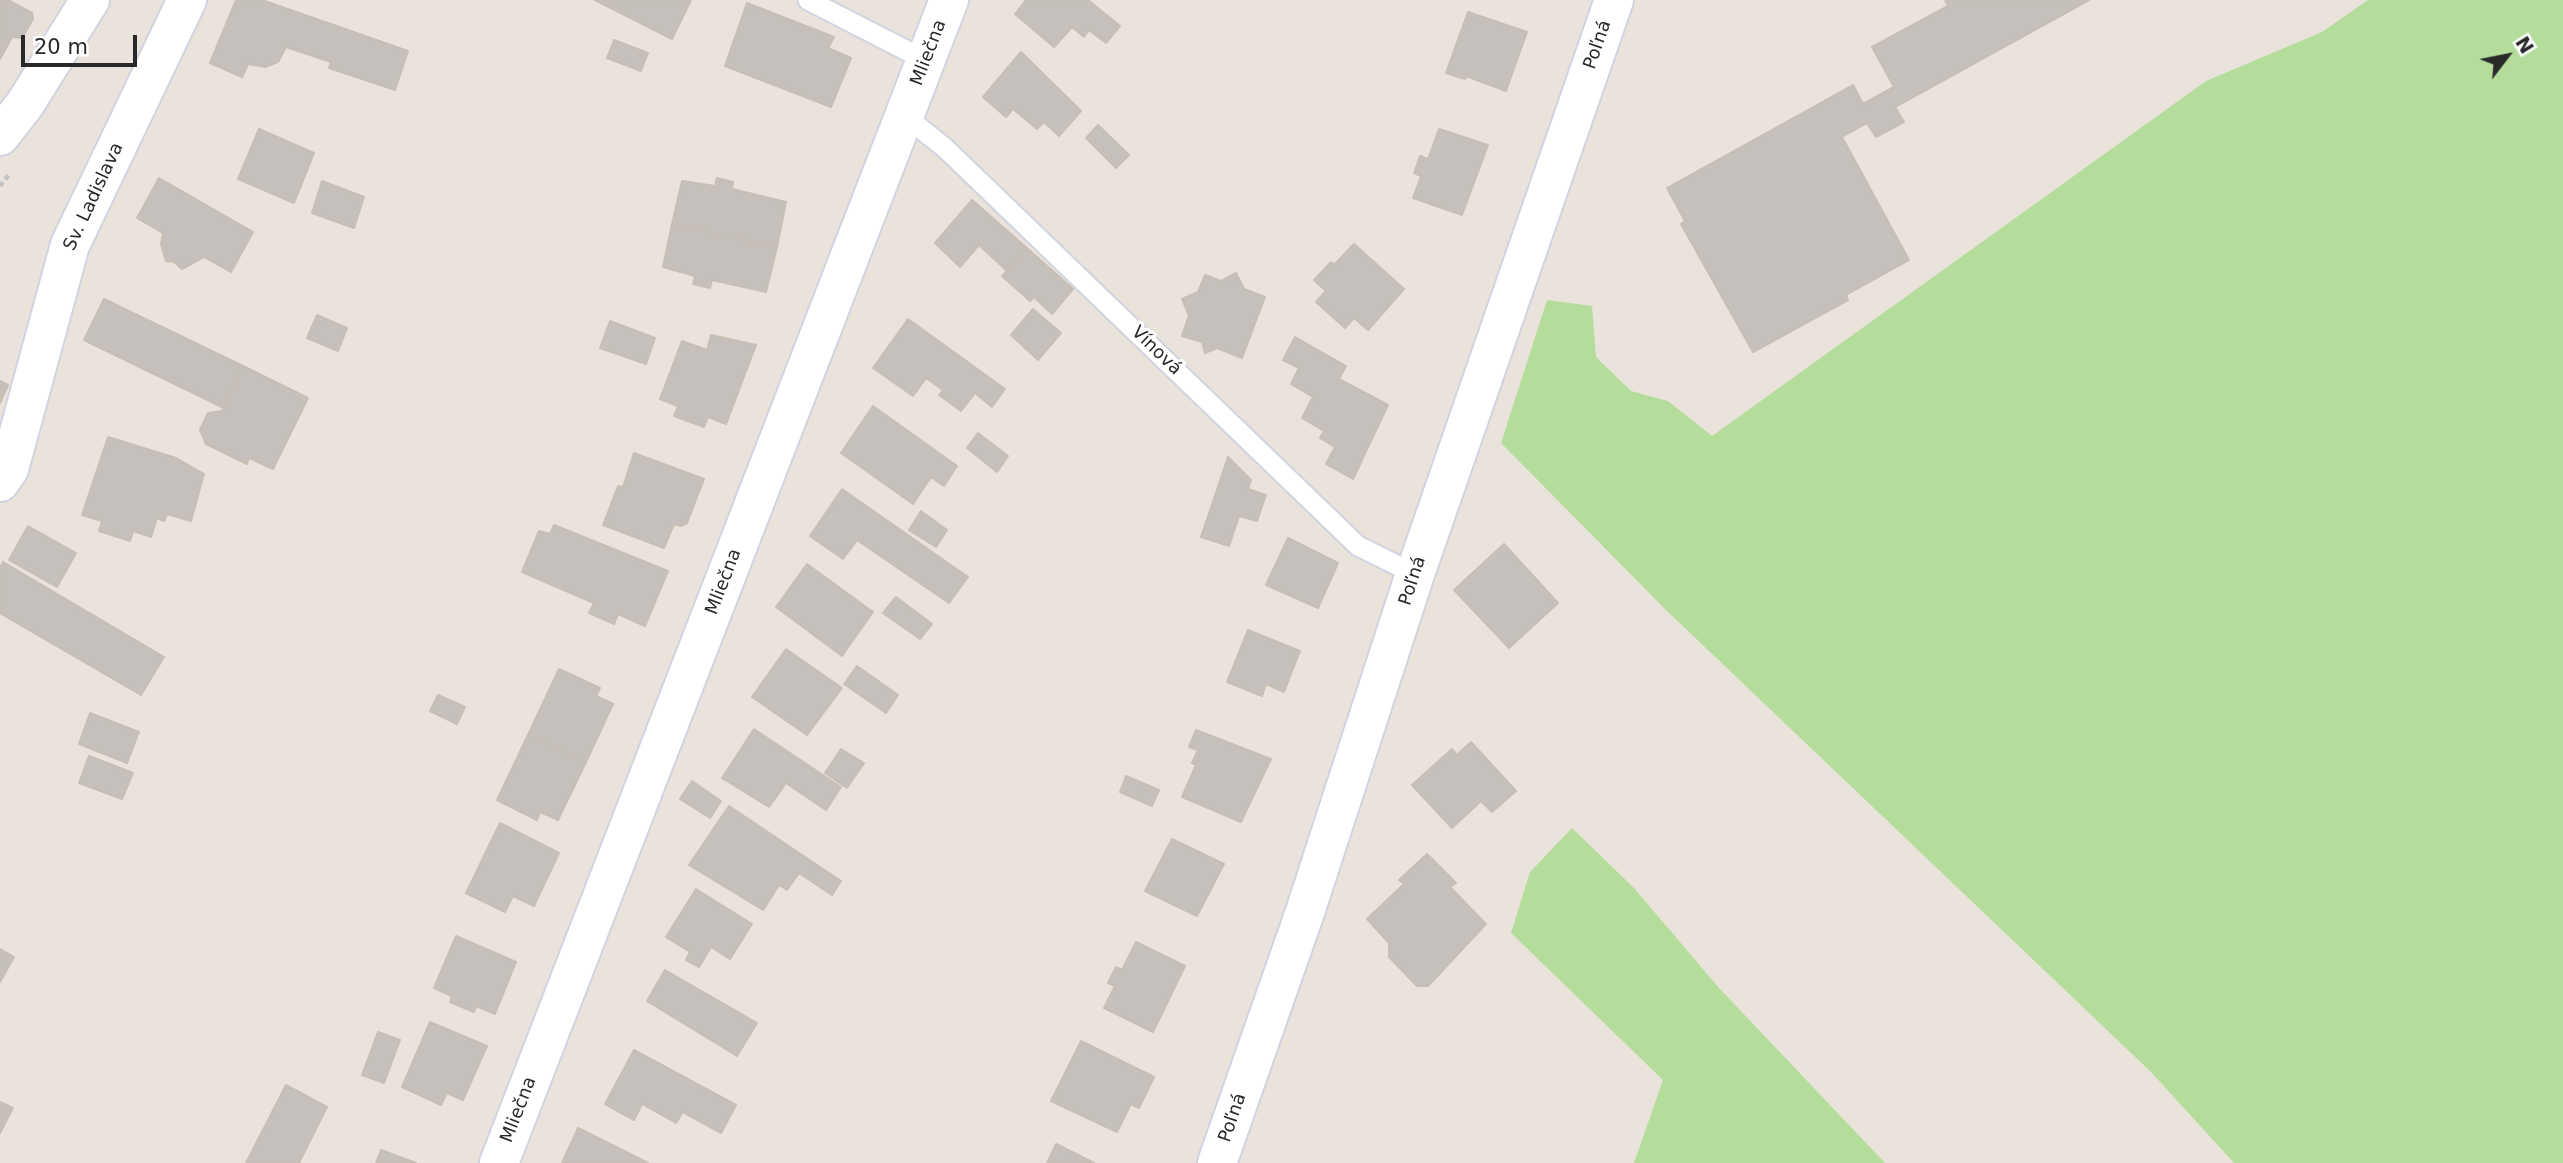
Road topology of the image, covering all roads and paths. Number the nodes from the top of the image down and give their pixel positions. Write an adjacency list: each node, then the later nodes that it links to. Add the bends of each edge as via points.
1 (90, 0): 8 (street)
2 (187, 0): 9 (street, Sv. Ladislava, via 70,244 9,469)
3 (808, 0): 6 (lane)
4 (949, 0): 6 (street, Mliečna)
5 (1614, 0): 10 (street, Poľná)
6 (925, 61): 7 (street, Mliečna)
7 (905, 116): 10 (lane, Vínová, via 944,148 1357,546); 11 (street, Mliečna)
8 (0, 136)
9 (0, 482)
10 (1415, 575): 12 (street, Poľná)
11 (499, 1163)
12 (1217, 1163)

